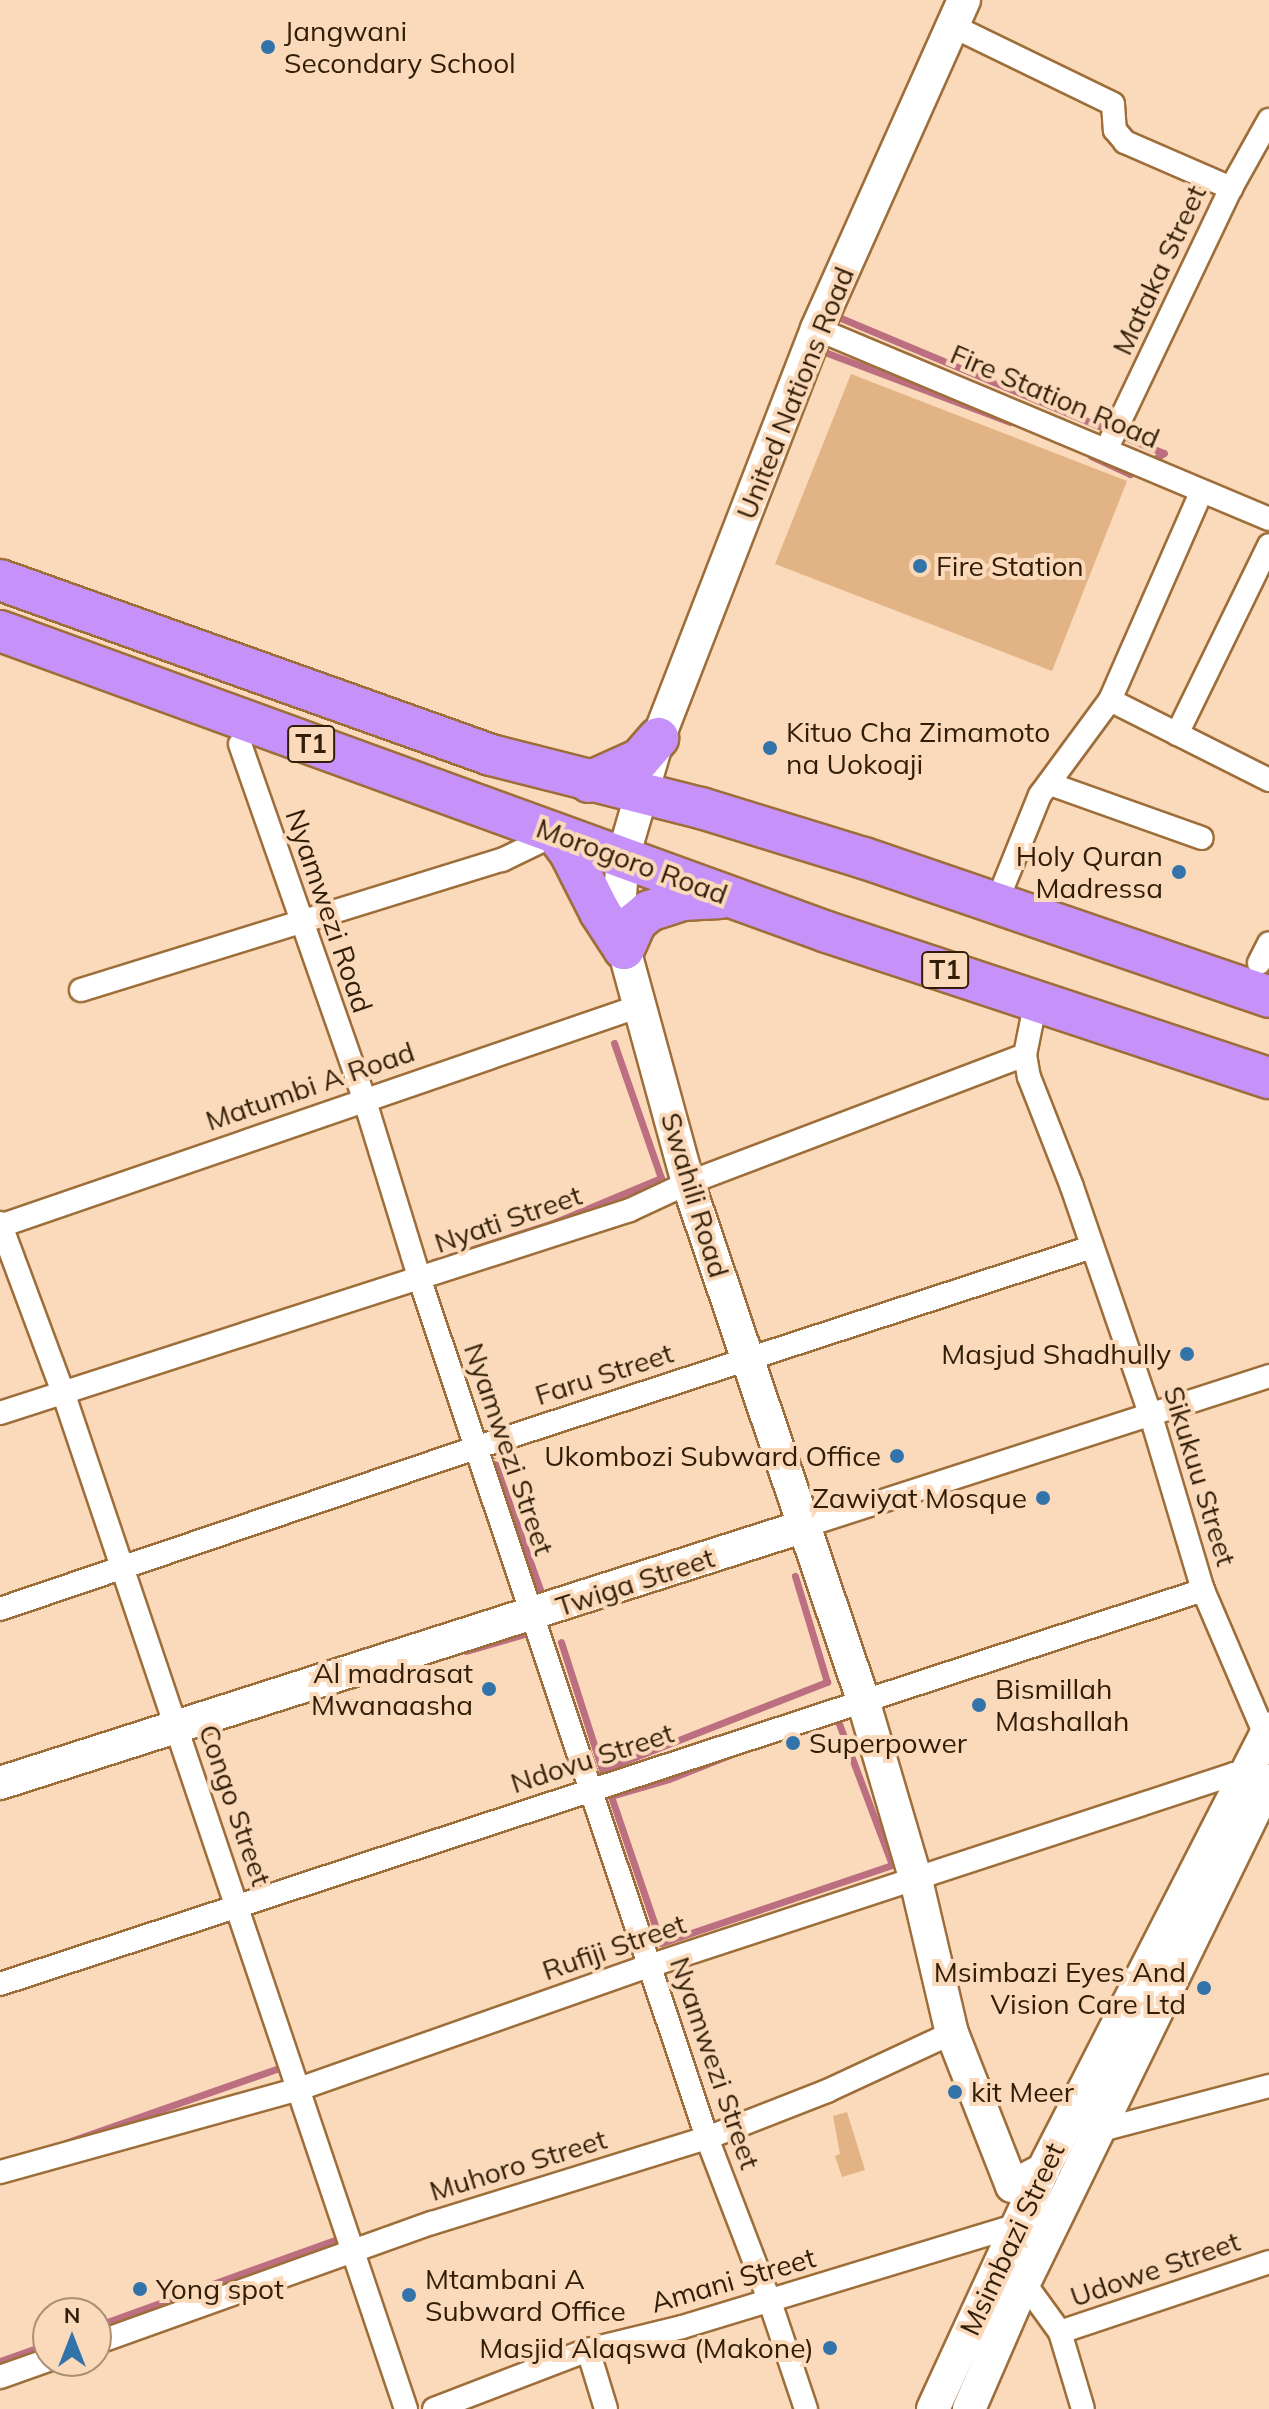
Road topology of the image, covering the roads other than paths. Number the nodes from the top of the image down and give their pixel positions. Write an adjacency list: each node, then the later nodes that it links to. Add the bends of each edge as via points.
1 (964, 0): 5 (street, United Nations Road)
2 (967, 33): 4 (street, via 1113,104 1115,130 1125,142)
3 (1269, 120): 4 (street, Mataka Street)
4 (1231, 188): 6 (street, Mataka Street)
5 (817, 329): 6 (street, Fire Station Road); 14 (street, United Nations Road)
6 (1107, 448): 7 (street, Fire Station Road)
7 (1201, 493): 8 (street, Fire Station Road); 12 (street)
8 (1269, 519)
9 (1269, 545): 13 (street)
10 (0, 580): 17 (highway, Morogoro Road / T1, via 491,755)
11 (0, 631): 21 (highway, Morogoro Road / T1)
12 (1110, 700): 13 (street); 18 (street)
13 (1177, 734): 16 (street)
14 (658, 738): 17 (highway, via 640,759); 19 (street, United Nations Road); 20 (highway, via 668,768)
15 (240, 744): 26 (street, Nyamwezi Road)
16 (1267, 771)
17 (589, 782): 19 (highway, Morogoro Road / T1)
18 (1050, 784): 22 (street); 24 (street, via 1040,795)
19 (642, 792): 20 (highway, Morogoro Road / T1); 23 (street, United Nations Road)
20 (701, 808): 28 (highway, Morogoro Road / T1, via 910,873)
21 (556, 834): 23 (highway, Morogoro Road / T1); 26 (street, via 502,860); 27 (highway)
22 (1202, 838)
23 (623, 857): 25 (highway, Morogoro Road / T1); 27 (street, Swahili Road, via 619,908)
24 (1004, 884)
25 (737, 899): 27 (highway, via 682,900 649,911 636,922); 30 (highway, Morogoro Road / T1)
26 (301, 921): 29 (street); 34 (street, Nyamwezi Road)
27 (624, 949): 31 (street, Swahili Road)
28 (1266, 968)
29 (81, 990)
30 (1036, 1000): 32 (street, Sikukuu Street); 33 (highway, Morogoro Road / T1)
31 (640, 1006): 34 (street, Matumbi A Road); 35 (street, Swahili Road)
32 (1025, 1055): 35 (street, Nyati Street); 37 (street, Sikukuu Street)
33 (1269, 1078)
34 (364, 1098): 36 (street, Matumbi A Road); 38 (street, Nyamwezi Road)
35 (688, 1183): 38 (street, Nyati Street, via 630,1210); 39 (street, Swahili Road)
36 (0, 1225): 41 (street, Congo Street)
37 (1092, 1247): 39 (street, Faru Street); 43 (street, Sikukuu Street)
38 (420, 1280): 41 (street, Nyati Street); 44 (street, Nyamwezi Street)
39 (749, 1359): 44 (street, Faru Street); 45 (street, Swahili Road)
40 (1269, 1376): 43 (street, Twiga Street)
41 (63, 1392): 42 (street, Nyati Street); 46 (street, Congo Street)
42 (0, 1413)
43 (1151, 1416): 45 (street, Twiga Street); 47 (street, Sikukuu Street)
44 (478, 1447): 46 (street, Faru Street); 49 (street, Nyamwezi Street)
45 (805, 1526): 49 (street, Twiga Street); 50 (street, Swahili Road)
46 (120, 1566): 48 (street, Faru Street); 51 (street, Congo Street)
47 (1203, 1590): 50 (street, Ndovu Street); 52 (street, Sikukuu Street)
48 (0, 1609)
49 (534, 1615): 51 (street, Twiga Street); 55 (street, Nyamwezi Street)
50 (863, 1700): 55 (street, Ndovu Street); 56 (street, Swahili Road)
51 (177, 1727): 53 (street, Twiga Street); 57 (street, Congo Street)
52 (1268, 1733): 54 (street, Msimbazi Street)
53 (0, 1783)
54 (1261, 1789): 56 (street, Rufiji Street); 63 (street, Msimbazi Street); 65 (street, Msimbazi Street)
55 (590, 1790): 57 (street, Ndovu Street); 58 (street, Nyamwezi Street)
56 (916, 1880): 58 (street, Rufiji Street); 60 (street, Swahili Road)
57 (239, 1909): 59 (street, Ndovu Street); 62 (street, Congo Street)
58 (649, 1966): 62 (street, Rufiji Street); 64 (street, Nyamwezi Street)
59 (0, 1984)
60 (952, 2033): 64 (street, Muhoro Street, via 827,2091); 65 (street, Swahili Road, via 1012,2186)
61 (1269, 2086): 63 (street)
62 (299, 2089): 66 (street, Rufiji Street); 69 (street, Congo Street)
63 (1101, 2130): 68 (street, Msimbazi Street)
64 (707, 2138): 69 (street, Muhoro Street); 72 (street, Nyamwezi Street)
65 (1043, 2170): 67 (street, Msimbazi Street)
66 (0, 2172)
67 (1019, 2222): 68 (street); 71 (street, Msimbazi Street); 72 (street, Amani Street)
68 (1049, 2234): 71 (street, Msimbazi Street)
69 (354, 2251): 74 (street, Muhoro Street); 78 (street, Congo Street)
70 (1269, 2262): 73 (street, Udowe Street)
71 (1010, 2279): 73 (street); 82 (street, Msimbazi Street); 83 (street, Msimbazi Street)
72 (770, 2302): 75 (street, Amani Street); 81 (street, Nyamwezi Street)
73 (1060, 2332): 84 (street)
74 (112, 2337)
75 (588, 2350): 79 (street, Amani Street); 80 (street)
76 (32, 2366): 77 (street)
77 (0, 2377)
78 (406, 2409)
79 (434, 2409)
80 (606, 2409)
81 (806, 2409)
82 (933, 2409)
83 (969, 2409)
84 (1083, 2409)

